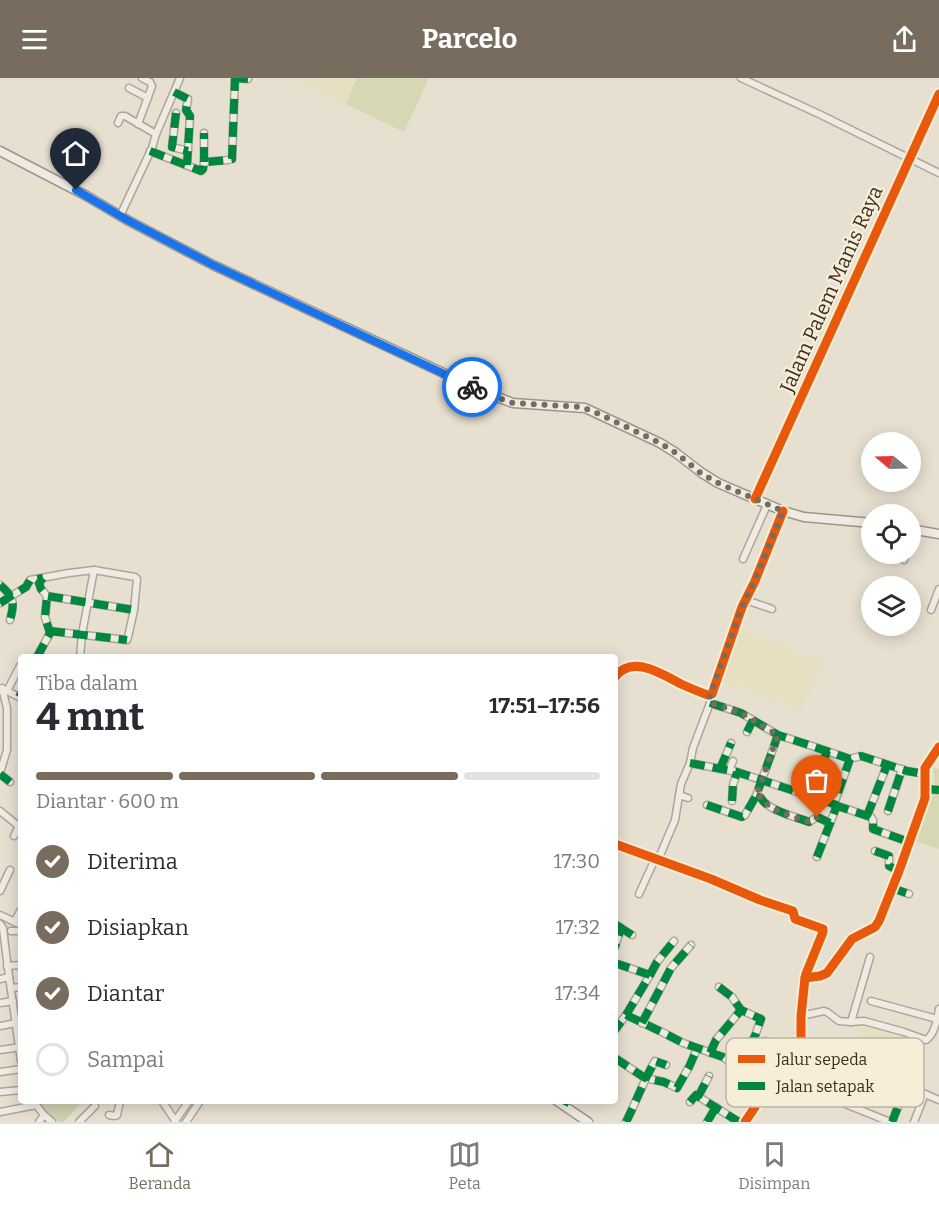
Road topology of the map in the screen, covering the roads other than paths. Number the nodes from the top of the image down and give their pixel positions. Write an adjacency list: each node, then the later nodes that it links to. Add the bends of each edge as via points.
1 (142, 78): 9 (street, via 151,82)
2 (180, 78): 7 (street)
3 (235, 78): 5 (street); 19 (street, via 232,159)
4 (741, 78): 18 (street)
5 (248, 79)
6 (129, 88): 9 (street)
7 (174, 92): 14 (street); 17 (street, via 188,99)
8 (939, 94): 18 (street, Jalam Palem Manis Raya)
9 (148, 98): 12 (street)
10 (176, 113): 17 (street, via 172,147)
11 (118, 123): 12 (street, via 123,116)
12 (138, 124): 14 (street)
13 (204, 133): 19 (street)
14 (156, 134): 16 (street)
15 (0, 151): 22 (main road)
16 (150, 151): 20 (street); 22 (street)
17 (188, 151): 20 (street)
18 (910, 159): 21 (street); 23 (street, Jalam Palem Manis Raya)
19 (204, 162): 20 (street, via 201,171)
20 (187, 165)
21 (939, 173)
22 (120, 216): 23 (main road, via 213,265 493,396 513,403 582,407 599,414 660,443 710,479)
23 (755, 499): 24 (main road)
24 (767, 505): 25 (main road); 29 (street)
25 (783, 511): 26 (main road, via 804,517); 36 (main road)
26 (861, 522)
27 (921, 533): 28 (main road)
28 (939, 534)
29 (743, 559)
30 (94, 570): 31 (street); 38 (street); 40 (street, via 138,579)
31 (43, 578): 34 (street, via 30,580); 35 (street, via 40,589)
32 (0, 585): 34 (street)
33 (939, 590): 41 (street)
34 (11, 596): 37 (street); 42 (street, via 14,604)
35 (47, 596): 38 (street); 43 (street, via 45,618)
36 (746, 600): 39 (street); 51 (main road)
37 (0, 603)
38 (89, 603): 40 (street); 44 (street)
39 (772, 609)
40 (134, 610): 44 (street, via 127,640)
41 (931, 610)
42 (10, 620)
43 (50, 631): 44 (street); 45 (street)
44 (82, 634): 46 (street)
45 (39, 654)
46 (80, 654)
47 (18, 669): 49 (street)
48 (618, 674): 51 (main road, via 628,668 648,668)
49 (3, 689): 50 (street); 66 (street, via 7,750)
50 (18, 695)
51 (710, 699): 52 (street); 60 (street)
52 (753, 720): 53 (street); 54 (street)
53 (747, 732)
54 (778, 735): 57 (street); 68 (street)
55 (731, 743): 62 (street)
56 (939, 747): 67 (street)
57 (827, 751): 58 (street); 69 (street)
58 (850, 759): 61 (street, via 861,756); 78 (street)
59 (733, 761): 64 (street)
60 (690, 763): 62 (street); 73 (street)
61 (887, 765): 63 (street); 81 (street)
62 (720, 769): 64 (street)
63 (902, 769): 67 (street); 80 (street)
64 (729, 770): 65 (street)
65 (736, 772): 68 (street); 76 (street)
66 (0, 774): 70 (street)
67 (925, 774): 71 (street)
68 (763, 780): 74 (street); 78 (street)
69 (818, 780)
70 (10, 782)
71 (926, 789): 72 (street); 86 (street)
72 (939, 790)
73 (679, 795): 75 (street); 90 (street, via 675,820)
74 (756, 796): 77 (street, via 742,817); 82 (street, via 809,822 817,817)
75 (688, 798)
76 (732, 801)
77 (707, 805)
78 (834, 805): 81 (street); 82 (street)
79 (0, 811): 83 (street)
80 (888, 811)
81 (867, 816): 86 (street, via 873,820 873,829)
82 (830, 823): 89 (street)
83 (18, 825)
84 (18, 830): 85 (street)
85 (14, 836)
86 (909, 842): 92 (street)
87 (618, 845): 90 (street)
88 (875, 851): 92 (street, via 889,856 889,866)
89 (817, 857)
90 (656, 860): 95 (street); 113 (street, via 792,910 795,919 823,931)
91 (10, 870): 94 (street)
92 (899, 872): 93 (street)
93 (892, 888): 96 (street); 113 (street, via 875,927 852,939 827,973)
94 (0, 891)
95 (639, 894)
96 (909, 894)
97 (0, 915): 99 (street)
98 (0, 924): 109 (street)
99 (18, 924)
100 (618, 926): 103 (street)
101 (11, 931): 102 (street)
102 (18, 931)
103 (632, 935)
104 (674, 941): 110 (street)
105 (691, 945): 126 (street, via 671,968)
106 (870, 957): 125 (street)
107 (618, 964): 110 (street)
108 (18, 965): 109 (street)
109 (7, 966): 111 (street)
110 (650, 975): 122 (street)
111 (9, 977): 112 (street); 116 (street)
112 (0, 978)
113 (805, 978): 123 (street)
114 (18, 987): 116 (street)
115 (719, 987): 121 (street)
116 (11, 988): 119 (street)
117 (871, 1001): 124 (street)
118 (0, 1003): 119 (street)
119 (16, 1005): 128 (street)
120 (939, 1008): 124 (street)
121 (741, 1010): 130 (street, via 761,1019); 138 (street)
122 (626, 1015): 126 (street); 129 (street)
123 (801, 1016): 125 (street, via 824,1011 839,1021); 132 (street)
124 (937, 1019): 134 (street, via 931,1036)
125 (851, 1022): 133 (street, via 864,1021)
126 (642, 1023): 136 (street)
127 (0, 1026): 128 (street)
128 (18, 1026)
129 (618, 1026)
130 (755, 1036): 131 (street)
131 (759, 1038)
132 (801, 1038)
133 (920, 1038)
134 (924, 1039)
135 (18, 1047): 137 (street)
136 (697, 1049): 138 (street); 145 (street, via 677,1088)
137 (0, 1050)
138 (710, 1053): 139 (street)
139 (726, 1059)
140 (618, 1060): 145 (street)
141 (666, 1065): 145 (street, via 655,1060)
142 (18, 1069): 143 (street)
143 (0, 1072)
144 (709, 1076): 149 (street)
145 (645, 1078): 175 (street)
146 (18, 1090): 147 (street)
147 (0, 1092)
148 (925, 1094): 150 (street)
149 (698, 1096): 151 (street); 160 (street)
150 (939, 1100)
151 (690, 1102)
152 (30, 1104): 165 (street)
153 (35, 1104): 167 (street)
154 (119, 1104): 166 (street, via 117,1115)
155 (164, 1104): 172 (street)
156 (187, 1104): 172 (street)
157 (198, 1104): 173 (street)
158 (565, 1104): 174 (main road)
159 (95, 1106): 171 (street)
160 (716, 1107): 176 (street); 177 (street)
161 (754, 1107): 168 (street)
162 (853, 1107): 178 (street)
163 (896, 1107): 178 (street)
164 (920, 1107): 179 (street)
165 (0, 1112)
166 (109, 1114)
167 (44, 1115): 169 (street); 170 (street)
168 (747, 1121)
169 (39, 1122)
170 (52, 1122)
171 (79, 1122)
172 (175, 1122)
173 (186, 1122)
174 (588, 1122)
175 (626, 1122)
176 (707, 1122)
177 (739, 1122)
178 (891, 1122)
179 (914, 1122)

